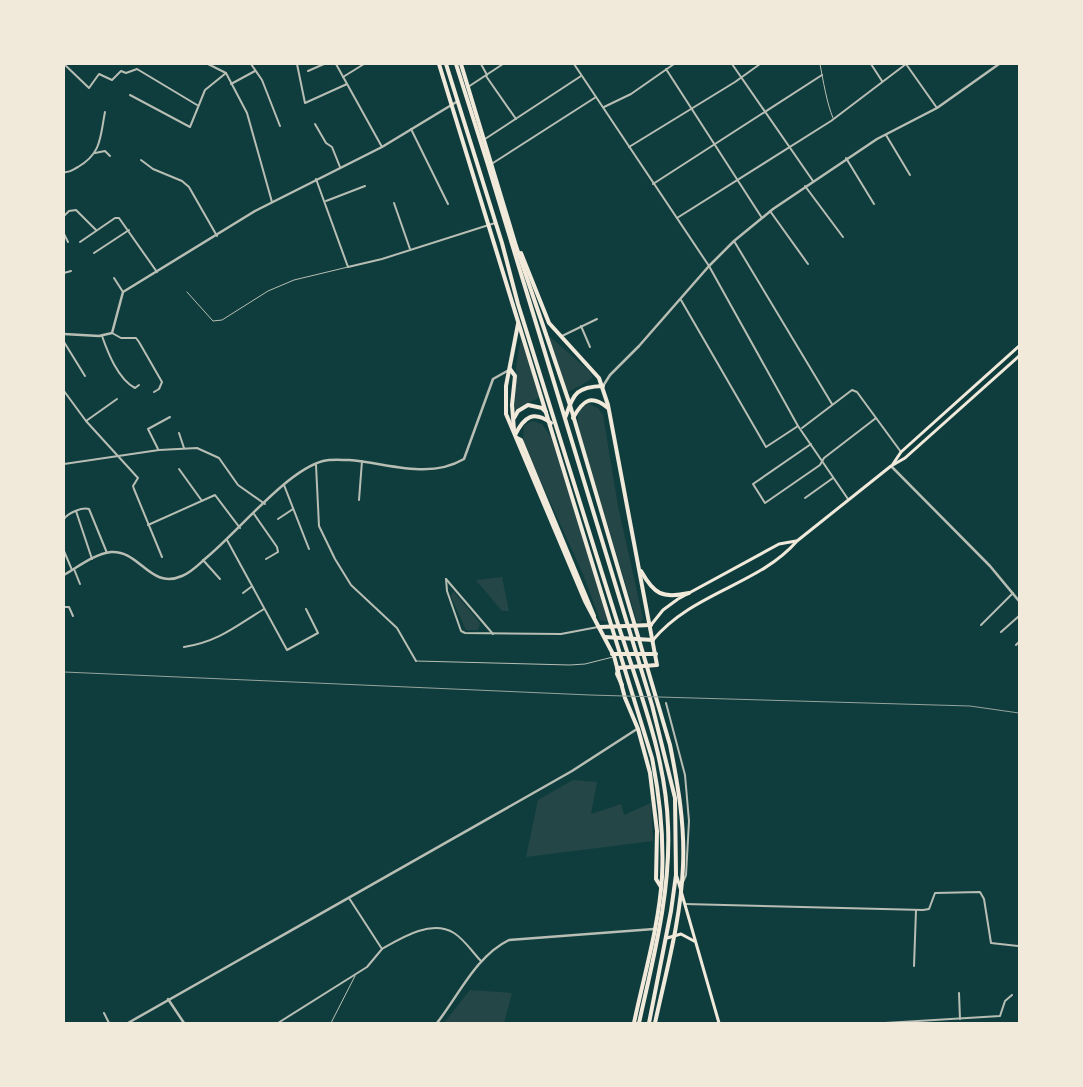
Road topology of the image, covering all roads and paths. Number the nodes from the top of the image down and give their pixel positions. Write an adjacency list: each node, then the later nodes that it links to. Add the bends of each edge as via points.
1 (64, 64): 39 (street, via 89,88 100,74 112,80 121,71 126,73 137,69)
2 (208, 64): 25 (street)
3 (250, 64): 23 (street)
4 (297, 64): 33 (street, via 305,103)
5 (324, 64): 24 (street)
6 (336, 64): 29 (street)
7 (364, 64): 29 (street)
8 (439, 64): 38 (highway)
9 (446, 64): 37 (highway)
10 (456, 64): 51 (highway)
11 (461, 64): 34 (highway)
12 (481, 64): 26 (street)
13 (503, 64): 26 (street)
14 (575, 64): 27 (street)
15 (674, 64): 22 (street)
16 (732, 64): 30 (street)
17 (760, 64): 30 (street)
18 (820, 64): 28 (lane)
19 (871, 64): 31 (street)
20 (906, 64): 31 (street); 42 (street)
21 (999, 64): 42 (street)
22 (666, 69): 40 (street, via 631,94); 41 (street)
23 (255, 71): 32 (street); 48 (street, via 269,95)
24 (308, 71)
25 (226, 73): 32 (street); 39 (street, via 205,90)
26 (487, 75): 34 (street); 46 (street)
27 (581, 75): 36 (street); 46 (street)
28 (822, 75): 44 (street); 45 (lane)
29 (343, 77): 33 (street)
30 (742, 77): 41 (street); 44 (street)
31 (882, 81): 45 (street)
32 (231, 84): 71 (street, via 247,113)
33 (347, 84): 53 (street)
34 (468, 87): 51 (highway)
35 (130, 95): 39 (street, via 190,127)
36 (596, 98): 40 (street); 60 (street)
37 (458, 101): 38 (street); 79 (highway)
38 (452, 104): 49 (street); 80 (highway)
39 (197, 105)
40 (604, 107): 54 (street)
41 (692, 108): 52 (street); 54 (street)
42 (937, 108): 50 (street)
43 (104, 112): 56 (street)
44 (766, 113): 52 (street); 55 (street)
45 (834, 119): 55 (street)
46 (516, 120): 51 (street)
47 (315, 124): 61 (street, via 332,147)
48 (280, 126)
49 (411, 129): 53 (street); 73 (street)
50 (886, 135): 58 (street); 63 (street)
51 (483, 141): 60 (highway)
52 (714, 145): 65 (street); 67 (street)
53 (382, 147): 61 (street)
54 (629, 147): 67 (street)
55 (790, 147): 65 (street); 66 (street)
56 (95, 153): 57 (street, via 106,152); 62 (street, via 69,173)
57 (110, 156)
58 (846, 158): 66 (street); 74 (street)
59 (141, 160): 84 (street, via 190,187)
60 (490, 164): 86 (highway); 90 (highway)
61 (340, 167): 64 (street)
62 (64, 172)
63 (910, 175)
64 (316, 179): 70 (street); 71 (street)
65 (737, 181): 77 (street); 78 (street)
66 (813, 181): 69 (street)
67 (653, 184): 77 (street)
68 (365, 186): 70 (street)
69 (806, 186): 75 (street); 85 (street)
70 (326, 201): 95 (street)
71 (272, 202): 84 (street)
72 (394, 202): 91 (street)
73 (448, 204)
74 (874, 204)
75 (770, 212): 78 (street); 93 (street)
76 (64, 216): 81 (street, via 76,210)
77 (677, 218): 94 (street)
78 (762, 218): 87 (street)
79 (495, 223): 80 (street); 103 (highway)
80 (489, 225): 91 (street); 104 (highway)
81 (97, 230): 82 (street, via 119,218); 89 (street)
82 (129, 230): 92 (street); 97 (street)
83 (64, 234): 88 (street)
84 (217, 236): 97 (street)
85 (843, 237)
86 (509, 238): 90 (highway); 127 (highway)
87 (734, 241): 94 (street); 122 (street)
88 (68, 242)
89 (80, 242)
90 (516, 246): 110 (highway, via 549,323); 123 (highway)
91 (410, 249): 95 (street)
92 (94, 253)
93 (808, 264)
94 (709, 266): 102 (street); 133 (street)
95 (348, 267): 101 (lane, via 294,280 222,320 212,320)
96 (71, 271): 98 (street)
97 (157, 272): 100 (street)
98 (64, 274)
99 (114, 278): 100 (street)
100 (123, 292): 107 (street)
101 (187, 292)
102 (681, 300): 118 (street); 133 (street, via 766,447)
103 (518, 304): 104 (highway); 134 (highway)
104 (517, 319): 115 (highway); 125 (highway)
105 (597, 319): 106 (street)
106 (581, 326): 110 (street); 112 (street)
107 (112, 333): 109 (street); 120 (street, via 121,338 136,338 162,382)
108 (64, 334): 109 (street)
109 (102, 336): 117 (street, via 124,377 135,388)
110 (560, 337): 118 (highway, via 588,364)
111 (64, 342): 116 (street)
112 (590, 346)
113 (1019, 346): 141 (main road)
114 (1019, 356): 147 (main road)
115 (510, 369): 130 (highway, via 515,376); 137 (highway, via 505,406); 143 (street, via 493,379 464,459 452,466 411,470)
116 (85, 376)
117 (139, 385)
118 (603, 386): 123 (highway, via 580,390 572,397); 124 (highway)
119 (64, 391): 131 (street)
120 (154, 392)
121 (117, 399): 131 (street)
122 (832, 404): 129 (street, via 852,390); 135 (street)
123 (570, 406): 127 (highway); 128 (highway)
124 (608, 408): 128 (highway, via 597,400 591,400 581,405); 172 (highway)
125 (548, 414): 130 (highway, via 542,408 528,405 518,411); 132 (highway); 134 (highway)
126 (170, 417): 140 (street, via 148,429)
127 (565, 418): 203 (highway, via 652,705 675,798)
128 (573, 418): 205 (highway, via 658,703 679,791 683,836)
129 (876, 418): 141 (street); 144 (street)
130 (513, 420): 137 (highway)
131 (86, 421): 142 (street)
132 (551, 424): 137 (highway, via 541,417 530,417 521,423); 204 (highway, via 652,758 663,843)
133 (798, 426): 135 (street)
134 (557, 428): 209 (highway, via 656,750 668,826 665,882)
135 (801, 429): 138 (street)
136 (179, 433): 139 (street)
137 (516, 437): 189 (highway, via 582,593)
138 (811, 444): 144 (street); 144 (street, via 753,484 765,503)
139 (184, 448): 140 (street); 155 (street, via 197,448 214,455 238,485)
140 (159, 450): 142 (street)
141 (901, 452): 147 (main road)
142 (118, 455): 145 (street); 161 (street, via 138,478 133,486)
143 (362, 461): 146 (street, via 336,460); 152 (street)
144 (822, 461): 149 (street)
145 (64, 464)
146 (316, 464): 150 (street); 199 (street, via 319,526 335,559 351,585 396,628)
147 (892, 466): 154 (main road); 180 (street)
148 (179, 469): 153 (street)
149 (833, 478): 151 (street); 154 (street)
150 (284, 485): 155 (street); 156 (street)
151 (805, 498)
152 (359, 500)
153 (202, 501): 161 (street); 162 (street, via 215,495)
154 (849, 501): 164 (main road)
155 (264, 504): 158 (street)
156 (293, 508): 160 (street); 165 (street)
157 (76, 512): 159 (street); 167 (street, via 89,508); 169 (street)
158 (254, 514): 162 (street); 170 (street, via 277,547 276,555)
159 (64, 519)
160 (278, 519)
161 (148, 525): 168 (street)
162 (240, 528): 163 (street)
163 (228, 540): 171 (street); 177 (street)
164 (797, 541): 179 (main road, via 780,544); 193 (main road, via 785,555 682,612)
165 (309, 549)
166 (64, 550): 173 (street)
167 (106, 554): 169 (street); 171 (street, via 123,553 161,579 170,581 189,573)
168 (162, 557)
169 (92, 558): 173 (street)
170 (266, 559)
171 (203, 560): 175 (street)
172 (639, 567): 179 (highway, via 646,580 661,594 672,597); 187 (highway)
173 (73, 570): 174 (street); 176 (street)
174 (64, 575)
175 (220, 579)
176 (80, 584)
177 (251, 587): 178 (street); 184 (street)
178 (243, 593)
179 (689, 593): 187 (main road, via 667,606)
180 (1013, 593): 181 (street); 188 (street)
181 (1019, 601)
182 (64, 607): 185 (street, via 69,607)
183 (306, 608): 184 (street, via 318,633 287,650)
184 (264, 609): 196 (street, via 208,643)
185 (72, 616)
186 (1019, 616): 190 (street)
187 (651, 625): 189 (highway); 193 (highway)
188 (981, 625)
189 (600, 627): 191 (street, via 561,634); 192 (highway)
190 (1001, 632)
191 (494, 635): 191 (street, via 461,630 447,591 446,578)
192 (605, 637): 193 (highway); 198 (highway)
193 (653, 640): 197 (highway)
194 (1019, 642): 195 (street)
195 (1016, 645)
196 (184, 647)
197 (656, 654): 198 (highway); 200 (highway, via 657,665)
198 (613, 655): 199 (lane, via 586,664 570,665); 200 (highway)
199 (416, 661)
200 (618, 669): 202 (highway)
201 (666, 703): 205 (street, via 685,775 689,821 686,875)
202 (638, 729): 204 (highway, via 650,773 657,831 656,879); 206 (street, via 572,771)
203 (676, 875): 205 (main road); 211 (highway)
204 (661, 887): 209 (highway)
205 (681, 889): 207 (main road); 210 (highway)
206 (349, 898): 214 (street); 220 (street)
207 (685, 904): 208 (street); 212 (main road)
208 (916, 910): 213 (street, via 929,909 935,893 980,892 991,943); 216 (street)
209 (656, 929): 215 (street, via 516,938 496,947); 230 (highway); 231 (highway)
210 (674, 935): 211 (main road); 212 (main road, via 681,934); 233 (highway)
211 (666, 938): 232 (highway)
212 (694, 941): 234 (main road)
213 (1019, 946)
214 (382, 949): 215 (street, via 412,931 445,930 458,936); 217 (street)
215 (482, 961): 229 (street)
216 (914, 966)
217 (355, 976): 227 (street); 228 (lane)
218 (959, 993): 222 (street)
219 (1012, 995): 222 (street, via 1000,1016)
220 (168, 1000): 225 (street); 226 (street)
221 (104, 1013): 224 (street)
222 (960, 1019): 223 (street)
223 (924, 1022): 236 (street)
224 (110, 1023)
225 (128, 1023)
226 (184, 1023)
227 (278, 1023)
228 (331, 1023)
229 (437, 1023)
230 (634, 1023)
231 (639, 1023)
232 (649, 1023)
233 (655, 1023)
234 (718, 1023)
235 (885, 1023): 236 (street)
236 (907, 1023)

